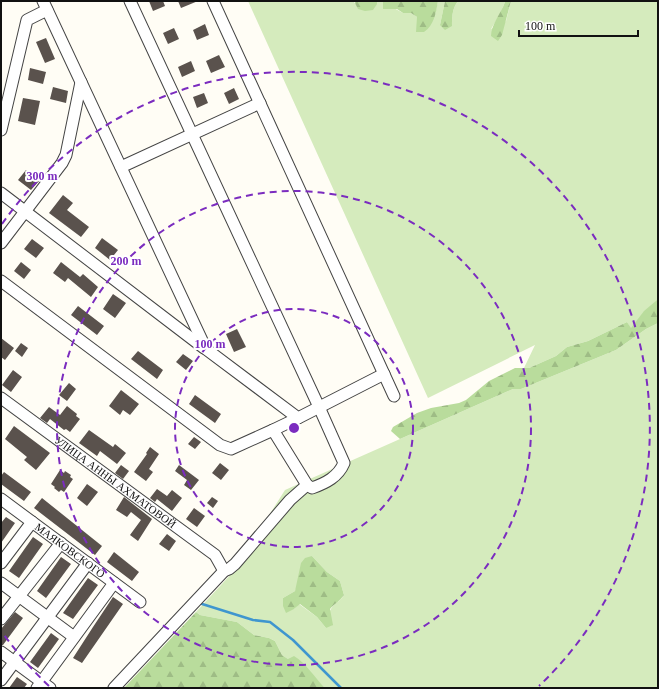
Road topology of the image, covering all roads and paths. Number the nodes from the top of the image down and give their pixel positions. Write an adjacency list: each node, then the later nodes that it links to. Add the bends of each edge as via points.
1 (130, 1): 7 (lane)
2 (213, 1): 5 (lane)
3 (45, 5): 4 (lane); 6 (lane, via 27,20)
4 (81, 82): 8 (lane); 10 (lane, via 66,155)
5 (260, 103): 7 (lane); 14 (lane)
6 (1, 130)
7 (192, 135): 8 (lane); 17 (lane)
8 (121, 167): 13 (lane)
9 (1, 192): 10 (lane)
10 (26, 211): 11 (lane); 13 (lane)
11 (1, 243)
12 (1, 281): 19 (lane, via 220,445 231,449)
13 (206, 349): 18 (lane)
14 (384, 374): 15 (lane); 17 (lane)
15 (394, 396)
16 (1, 398): 26 (lane, УЛИЦА АННЫ АХМАТОВОЙ, via 216,556)
17 (319, 407): 18 (lane); 20 (lane, via 344,463 341,471 333,479 312,488)
18 (298, 418): 19 (lane)
19 (273, 430): 20 (lane)
20 (307, 485): 26 (lane, via 290,500 235,564)
21 (1, 501): 22 (lane, МАЯКОВСКОГО)
22 (32, 522): 23 (lane, МАЯКОВСКОГО); 25 (lane)
23 (60, 543): 24 (lane, МАЯКОВСКОГО); 29 (lane)
24 (88, 562): 28 (lane, МАЯКОВСКОГО); 31 (lane)
25 (1, 563)
26 (224, 571): 38 (lane)
27 (1, 583): 29 (lane)
28 (114, 583): 30 (lane, МАЯКОВСКОГО); 33 (lane)
29 (19, 596): 31 (lane); 32 (lane)
30 (140, 602)
31 (47, 617): 33 (lane); 35 (lane)
32 (1, 620)
33 (74, 637): 37 (lane)
34 (1, 652): 35 (lane)
35 (15, 662): 36 (lane); 37 (lane)
36 (1, 680)
37 (43, 686)
38 (114, 688)

